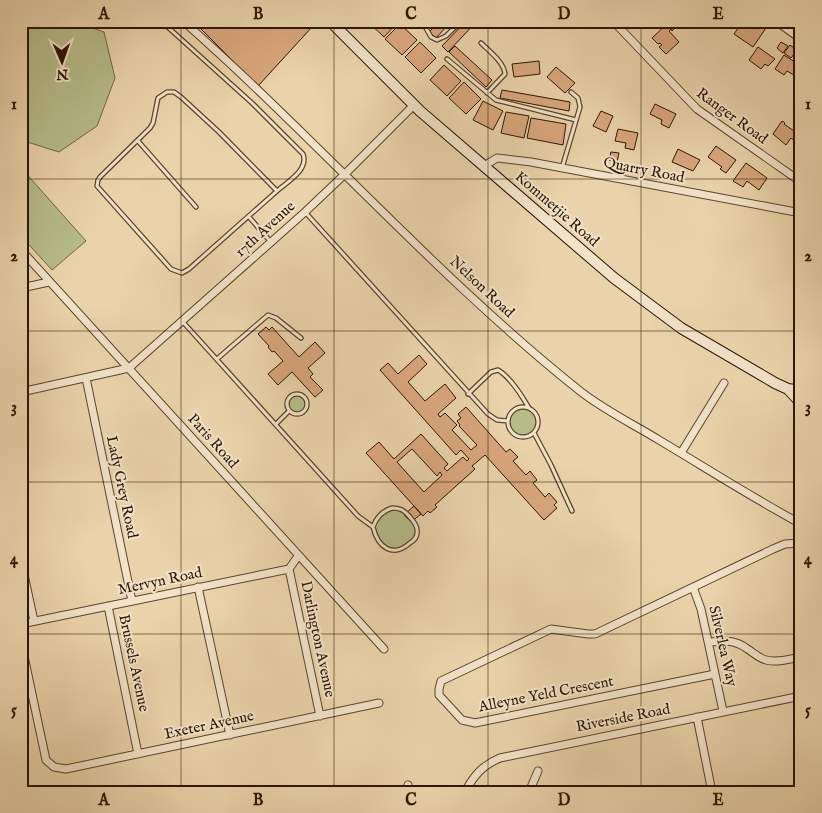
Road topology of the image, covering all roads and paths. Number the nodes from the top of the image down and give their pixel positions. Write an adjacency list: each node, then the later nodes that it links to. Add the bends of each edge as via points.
1 (161, 21): 20 (lane, via 303,154 302,168)
2 (183, 21): 18 (street, Nelson Road, via 236,68)
3 (330, 21): 13 (main road, Kommetjie Road)
4 (422, 21): 5 (lane, via 431,38 437,40)
5 (461, 21)
6 (613, 21): 19 (street, Ranger Road, via 697,109)
7 (776, 21): 8 (street)
8 (801, 39)
9 (481, 43): 12 (lane, via 505,70)
10 (447, 59): 12 (lane)
11 (571, 92): 14 (lane, via 580,104)
12 (487, 93): 14 (lane, via 502,102)
13 (414, 104): 16 (main road, Kommetjie Road); 18 (street, 17th Avenue)
14 (576, 120): 17 (lane)
15 (138, 141): 20 (lane, via 153,123 160,95 174,92); 21 (lane); 24 (lane, via 100,177 97,186 174,271 185,272)
16 (484, 166): 17 (street, Quarry Road, via 503,158); 35 (main road, Kommetjie Road, via 614,278 681,328)
17 (562, 168): 23 (street, Quarry Road)
18 (344, 175): 22 (street, 17th Avenue); 45 (street, Nelson Road, via 499,322 582,392)
19 (801, 182)
20 (277, 191): 24 (lane)
21 (196, 207)
22 (305, 212): 25 (street, 17th Avenue); 38 (lane)
23 (801, 213)
24 (249, 218): 25 (lane)
25 (270, 242): 29 (street, 17th Avenue)
26 (21, 250): 27 (street, Paris Road)
27 (49, 282): 28 (street); 32 (street, Paris Road)
28 (21, 288)
29 (183, 322): 31 (lane); 32 (street, 17th Avenue)
30 (301, 338): 31 (lane, via 268,315)
31 (217, 359): 43 (lane)
32 (129, 368): 33 (street); 50 (street, Paris Road)
33 (86, 378): 37 (street); 55 (street, Lady Grey Road)
34 (724, 383): 45 (street)
35 (788, 389): 36 (main road, Kommetjie Road); 39 (main road, Kommetjie Road)
36 (801, 391)
37 (21, 392)
38 (468, 394): 40 (lane, via 490,372 498,370); 42 (lane, via 491,417)
39 (801, 403)
40 (529, 408): 42 (lane, via 515,409); 44 (lane, via 534,410 538,419)
41 (290, 411): 41 (lane, via 287,405 291,396 297,393 304,396 308,405 305,411 299,414); 43 (lane)
42 (508, 421): 44 (lane, via 516,436 526,437)
43 (276, 424): 48 (lane, via 358,516)
44 (534, 433): 46 (lane)
45 (681, 454): 47 (street, Nelson Road)
46 (572, 511)
47 (801, 524)
48 (373, 527): 48 (lane, via 376,518 386,510 398,508 415,523 417,536 402,550 391,550 378,540)
49 (801, 543): 53 (street, Alleyne Yeld Crescent, via 785,544)
50 (298, 556): 52 (street); 61 (street, Paris Road)
51 (21, 561): 57 (street)
52 (289, 568): 54 (street, Mervyn Road); 67 (street, Darlington Avenue)
53 (693, 587): 60 (street, Silverlea Way); 63 (street, Alleyne Yeld Crescent, via 595,634 551,629 441,681 439,695 462,720 475,723)
54 (198, 588): 55 (street, Mervyn Road); 69 (street)
55 (132, 601): 56 (street, Mervyn Road)
56 (108, 606): 57 (street, Mervyn Road); 70 (street, Brussels Avenue)
57 (34, 621): 58 (street, Mervyn Road)
58 (21, 624)
59 (21, 642): 70 (street, Exeter Avenue, via 46,760 54,767 66,769)
60 (709, 642): 62 (street, via 726,640 738,643 768,660); 63 (street, Silverlea Way)
61 (384, 649)
62 (801, 656)
63 (715, 674): 66 (street, Silverlea Way)
64 (801, 696): 66 (street, Riverside Road)
65 (379, 703): 67 (street, Exeter Avenue)
66 (723, 711): 68 (street, Riverside Road)
67 (320, 716): 69 (street, Exeter Avenue)
68 (697, 717): 72 (street, Riverside Road, via 500,758 482,767); 74 (street)
69 (230, 735): 70 (street, Exeter Avenue)
70 (138, 754)
71 (538, 771): 73 (street)
72 (466, 792)
73 (530, 792)
74 (712, 792)

